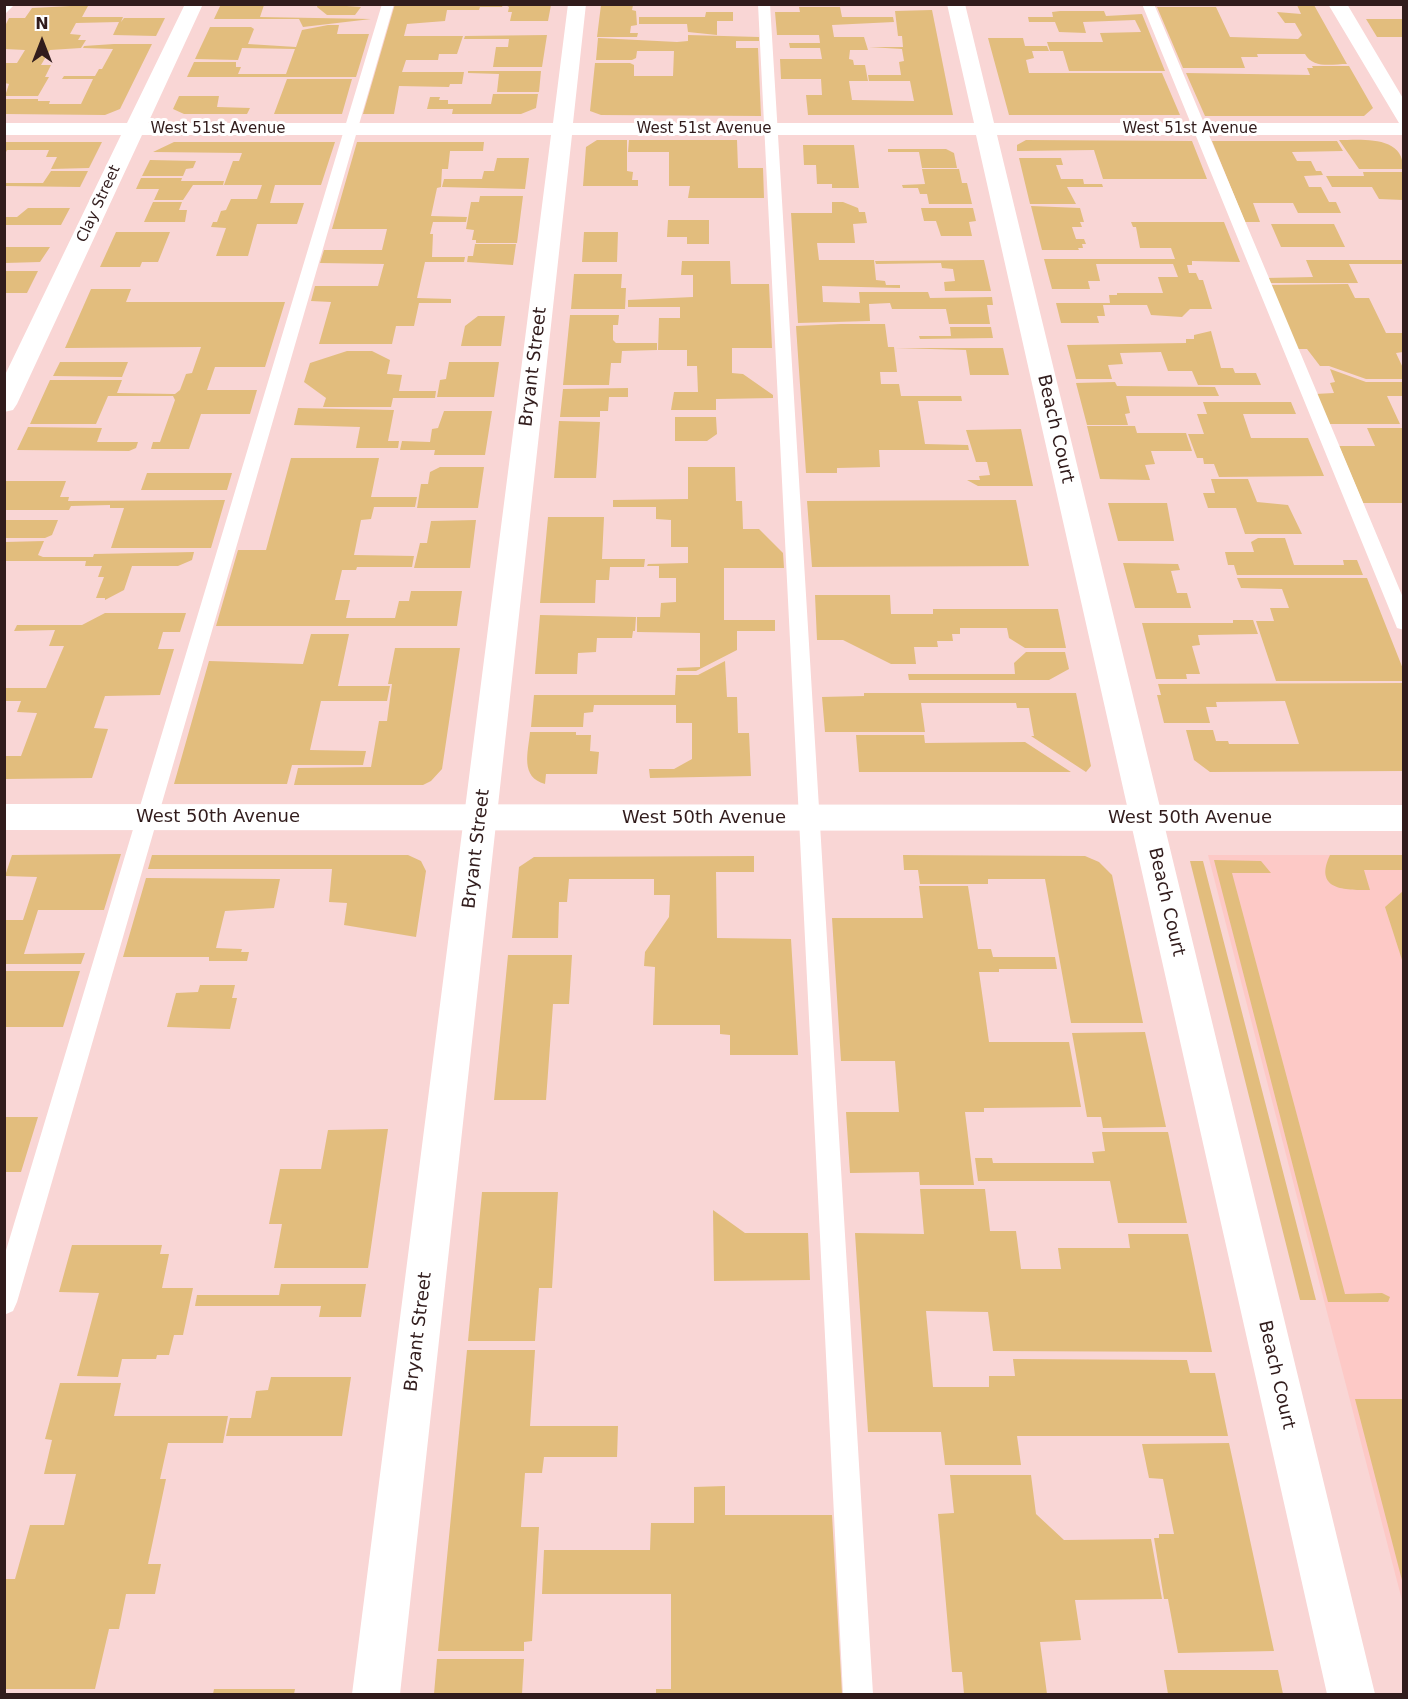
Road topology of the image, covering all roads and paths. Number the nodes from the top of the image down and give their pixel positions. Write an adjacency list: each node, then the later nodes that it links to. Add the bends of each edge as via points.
1 (9, 4): 9 (lane)
2 (194, 4): 12 (street, Clay Street)
3 (388, 4): 13 (lane)
4 (577, 4): 14 (street, Bryant Street)
5 (764, 4): 15 (lane)
6 (956, 4): 16 (street, Beach Court)
7 (1148, 4): 17 (lane)
8 (1337, 4): 10 (street)
9 (4, 12)
10 (1404, 118)
11 (4, 129): 12 (street, West 51st Avenue)
12 (135, 129): 13 (street, West 51st Avenue); 19 (street, Clay Street)
13 (352, 129): 14 (street, West 51st Avenue); 22 (lane)
14 (562, 129): 15 (street, West 51st Avenue); 23 (street, Bryant Street)
15 (771, 129): 16 (street, West 51st Avenue); 24 (lane)
16 (985, 129): 17 (street, West 51st Avenue); 25 (street, Beach Court)
17 (1199, 129): 18 (street, West 51st Avenue); 20 (lane)
18 (1404, 129)
19 (4, 404)
20 (1404, 623)
21 (4, 817): 22 (street, West 50th Avenue)
22 (148, 817): 23 (street, West 50th Avenue); 27 (lane)
23 (481, 817): 24 (street, West 50th Avenue); 28 (street, Bryant Street)
24 (810, 818): 25 (street, West 50th Avenue); 29 (lane)
25 (1146, 818): 26 (street, West 50th Avenue); 30 (street, Beach Court)
26 (1404, 818)
27 (4, 1302)
28 (376, 1695)
29 (858, 1695)
30 (1351, 1695)

